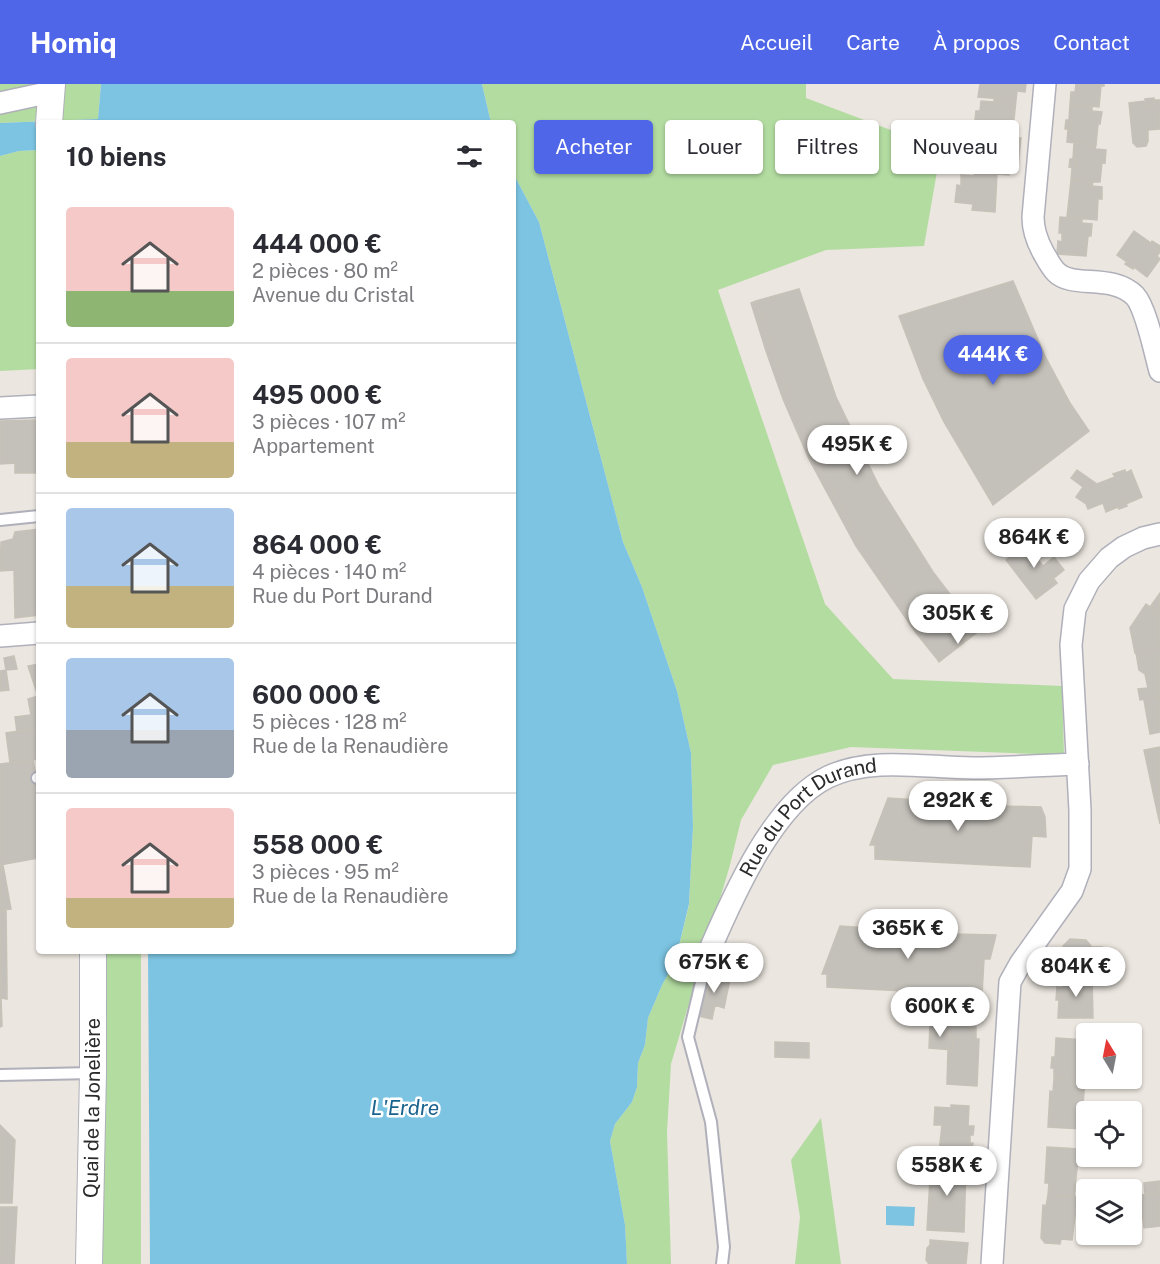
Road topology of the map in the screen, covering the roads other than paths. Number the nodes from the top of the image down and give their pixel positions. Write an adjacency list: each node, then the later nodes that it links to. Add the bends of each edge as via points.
1 (1045, 84): 5 (street, via 1033,217 1036,238 1056,273 1065,278 1110,282 1125,288)
2 (51, 88): 3 (street); 4 (street)
3 (0, 103)
4 (49, 120)
5 (1138, 300): 6 (street); 8 (street)
6 (1160, 303)
7 (1160, 314): 8 (street)
8 (1151, 338): 9 (street)
9 (1160, 370)
10 (36, 406): 11 (street)
11 (0, 408)
12 (36, 516): 13 (lane)
13 (0, 520)
14 (1160, 534): 17 (street, via 1143,538 1109,558 1089,581 1075,609 1071,645)
15 (36, 633): 16 (street)
16 (0, 636)
17 (1078, 764): 18 (street, Rue du Port Durand, via 881,766 827,777 784,814 755,855); 24 (street, via 1079,876 1020,964 1009,988)
18 (711, 946): 23 (lane, via 688,1037 711,1122 724,1247)
19 (93, 954): 20 (street, Quai de la Jonelière)
20 (93, 1073): 21 (lane); 22 (street, Quai de la Jonelière)
21 (0, 1076)
22 (89, 1264)
23 (722, 1264)
24 (992, 1264): 25 (street)
25 (1000, 1264)

